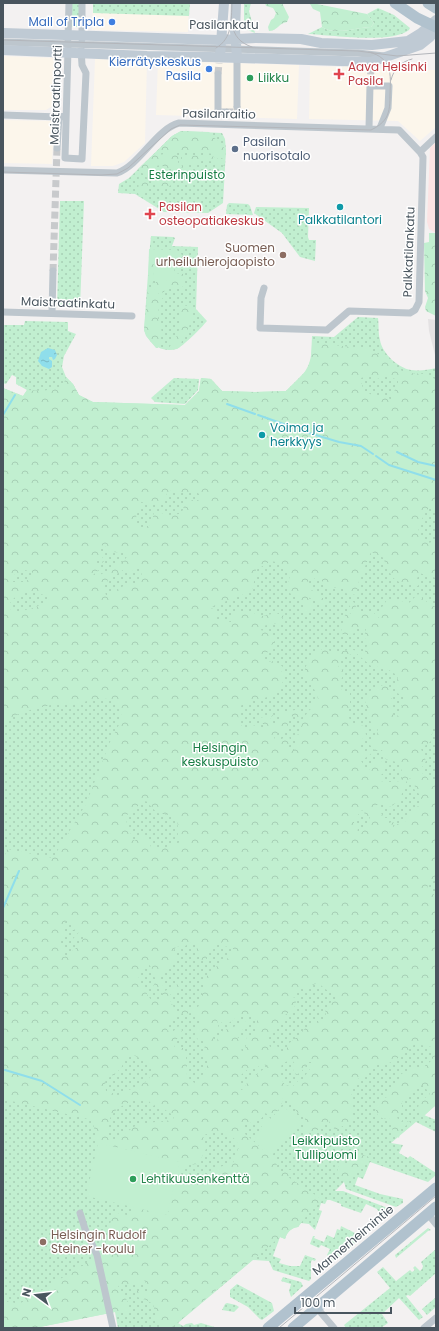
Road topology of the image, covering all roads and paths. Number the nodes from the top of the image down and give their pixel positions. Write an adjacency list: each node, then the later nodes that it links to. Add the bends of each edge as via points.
1 (69, 3): 12 (street, Maistraatinportti)
2 (82, 3): 13 (street)
3 (224, 3): 16 (street)
4 (236, 3): 14 (street)
5 (395, 3): 9 (main road, via 417,18)
6 (408, 3): 9 (main road)
7 (428, 3): 8 (main road)
8 (436, 8)
9 (435, 24): 17 (street, Pasilankatu, via 413,39); 17 (street, Pasilankatu, via 430,37 420,45 384,56)
10 (3, 33): 12 (street, Pasilankatu)
11 (3, 42): 12 (street, Pasilankatu)
12 (68, 44): 13 (street, Pasilankatu); 13 (street, Pasilankatu); 15 (street, Pasilankatu); 22 (street, Maistraatinportti)
13 (82, 44): 16 (street, Pasilankatu); 16 (street, Pasilankatu, via 147,56); 22 (street, Maistraatinportti, via 82,65 86,73 82,159 65,158)
14 (236, 49): 16 (street, Pasilankatu); 16 (street, Pasilankatu); 17 (street, Pasilankatu); 17 (street, Pasilankatu, via 256,38 301,40); 19 (street)
15 (3, 50)
16 (220, 52)
17 (371, 57)
18 (218, 74): 20 (street, via 218,112)
19 (237, 106)
20 (226, 112)
21 (3, 116): 23 (street)
22 (66, 116): 23 (street)
23 (58, 117): 27 (street)
24 (369, 128): 25 (street, Pasilanraitio); 25 (street, via 370,85 389,86 388,108); 29 (street, Pasilanraitio, via 179,123 170,127 128,167 117,173)
25 (380, 128): 28 (street, via 399,130)
26 (436, 137): 28 (street)
27 (57, 148)
28 (420, 152): 31 (street, Palkkatilankatu, via 423,159 419,302 415,310 410,313 349,311 327,330 260,328)
29 (3, 170)
30 (53, 271): 33 (street)
31 (264, 288)
32 (3, 312): 33 (street, Maistraatinkatu)
33 (52, 313): 34 (street, Maistraatinkatu)
34 (132, 316)
35 (436, 1188): 42 (main road, Mannerheimintie)
36 (432, 1210): 38 (street); 39 (main road)
37 (80, 1213): 41 (street, via 97,1255)
38 (436, 1224)
39 (317, 1308): 43 (main road); 44 (street)
40 (436, 1318): 45 (street)
41 (113, 1328)
42 (268, 1328)
43 (293, 1328)
44 (334, 1328)
45 (424, 1328)

